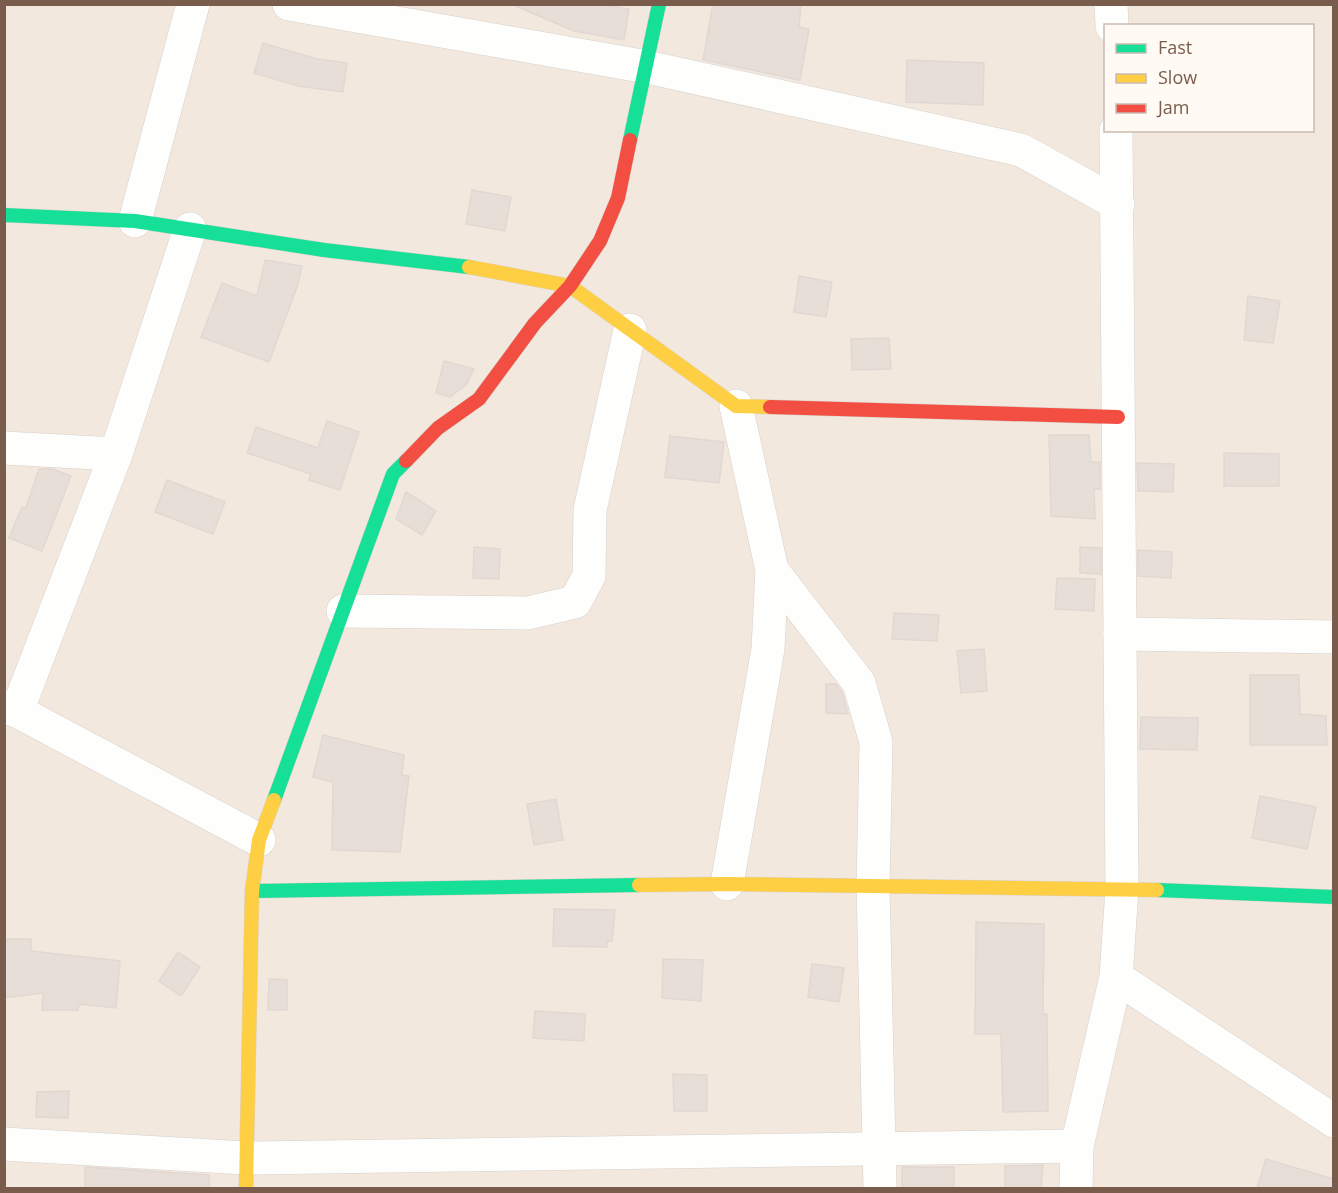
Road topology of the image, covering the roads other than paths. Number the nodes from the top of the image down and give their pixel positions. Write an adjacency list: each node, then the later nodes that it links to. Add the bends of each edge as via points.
1 (193, 4): 11 (street)
2 (289, 4): 5 (street)
3 (659, 4): 7 (street)
4 (1111, 4): 6 (street)
5 (434, 17): 7 (street)
6 (1112, 24)
7 (647, 67): 9 (street, via 1021,150); 13 (street, via 618,198 600,241)
8 (1116, 132): 9 (street)
9 (1119, 204): 16 (street)
10 (4, 215): 11 (street)
11 (135, 221): 12 (street)
12 (190, 229): 13 (street, via 465,266); 18 (street)
13 (570, 286): 14 (street); 20 (street, via 535,322 479,399 438,428 393,474)
14 (630, 330): 15 (street); 20 (street, via 590,510 589,576 575,602 528,613)
15 (736, 406): 16 (street); 19 (street)
16 (1118, 417): 21 (street)
17 (4, 448): 18 (street)
18 (116, 454): 23 (street)
19 (772, 570): 25 (street, via 768,649); 26 (street, via 859,683 876,742)
20 (343, 611): 24 (street)
21 (1120, 634): 22 (street); 27 (street)
22 (1334, 637)
23 (11, 709): 24 (street)
24 (259, 840): 28 (street)
25 (727, 884): 26 (street); 28 (street)
26 (873, 886): 27 (street); 34 (street)
27 (1122, 889): 29 (street); 30 (street)
28 (252, 891): 35 (street)
29 (1334, 897)
30 (1116, 976): 31 (street); 33 (street)
31 (1334, 1121)
32 (4, 1144): 35 (street)
33 (1077, 1146): 34 (street); 37 (street)
34 (879, 1149): 35 (street); 36 (street)
35 (246, 1173)
36 (880, 1188)
37 (1076, 1188)

